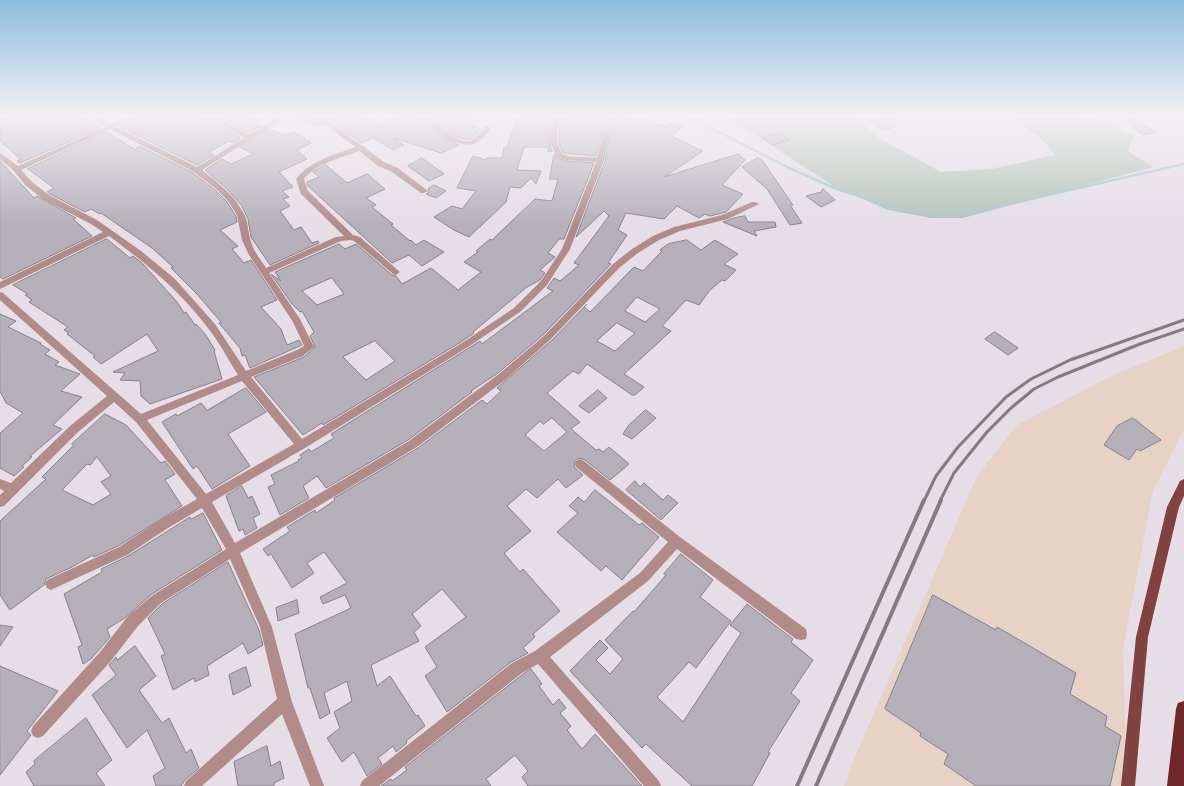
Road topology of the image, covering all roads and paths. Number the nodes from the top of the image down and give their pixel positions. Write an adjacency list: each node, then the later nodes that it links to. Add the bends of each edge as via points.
1 (53, 153): 10 (street)
2 (162, 153): 11 (street)
3 (224, 153): 11 (street)
4 (350, 153): 15 (street, via 314,167 300,179 304,192)
5 (368, 153): 12 (street)
6 (558, 153): 9 (street, via 567,158)
7 (602, 153): 9 (street)
8 (0, 154): 10 (street)
9 (600, 160): 23 (street, via 566,249 544,283 516,310 465,345)
10 (17, 169): 14 (street, via 29,184 46,197)
11 (197, 170): 16 (street, via 219,187 241,215 246,240)
12 (424, 192)
13 (755, 204): 31 (street, via 725,218 677,229 635,251 616,266 548,337 502,377 413,444)
14 (109, 232): 18 (street); 20 (street, via 171,280 212,326)
15 (350, 237): 16 (street); 17 (street, via 357,239)
16 (264, 272): 20 (street, via 297,321 309,346 300,353)
17 (396, 272)
18 (0, 286)
19 (0, 295): 21 (street)
20 (244, 376): 22 (street); 23 (street)
21 (114, 396): 22 (street); 27 (street, via 74,429)
22 (140, 419): 28 (street)
23 (301, 445): 28 (street)
24 (580, 464): 30 (street)
25 (0, 484): 27 (street)
26 (1184, 484): 42 (main road, via 1172,507 1142,637)
27 (13, 489): 29 (street)
28 (204, 500): 31 (street); 32 (street, via 123,551)
29 (0, 502)
30 (676, 541): 33 (street); 34 (street, via 644,577)
31 (232, 551): 35 (street, via 266,627); 37 (street, via 157,599 133,621 105,657)
32 (51, 584)
33 (801, 634)
34 (540, 656): 40 (street, via 518,668); 41 (street)
35 (285, 702): 38 (street); 39 (street)
36 (1184, 709): 43 (highway)
37 (38, 731)
38 (191, 786)
39 (316, 786)
40 (367, 786)
41 (654, 786)
42 (1128, 786)
43 (1176, 786)

